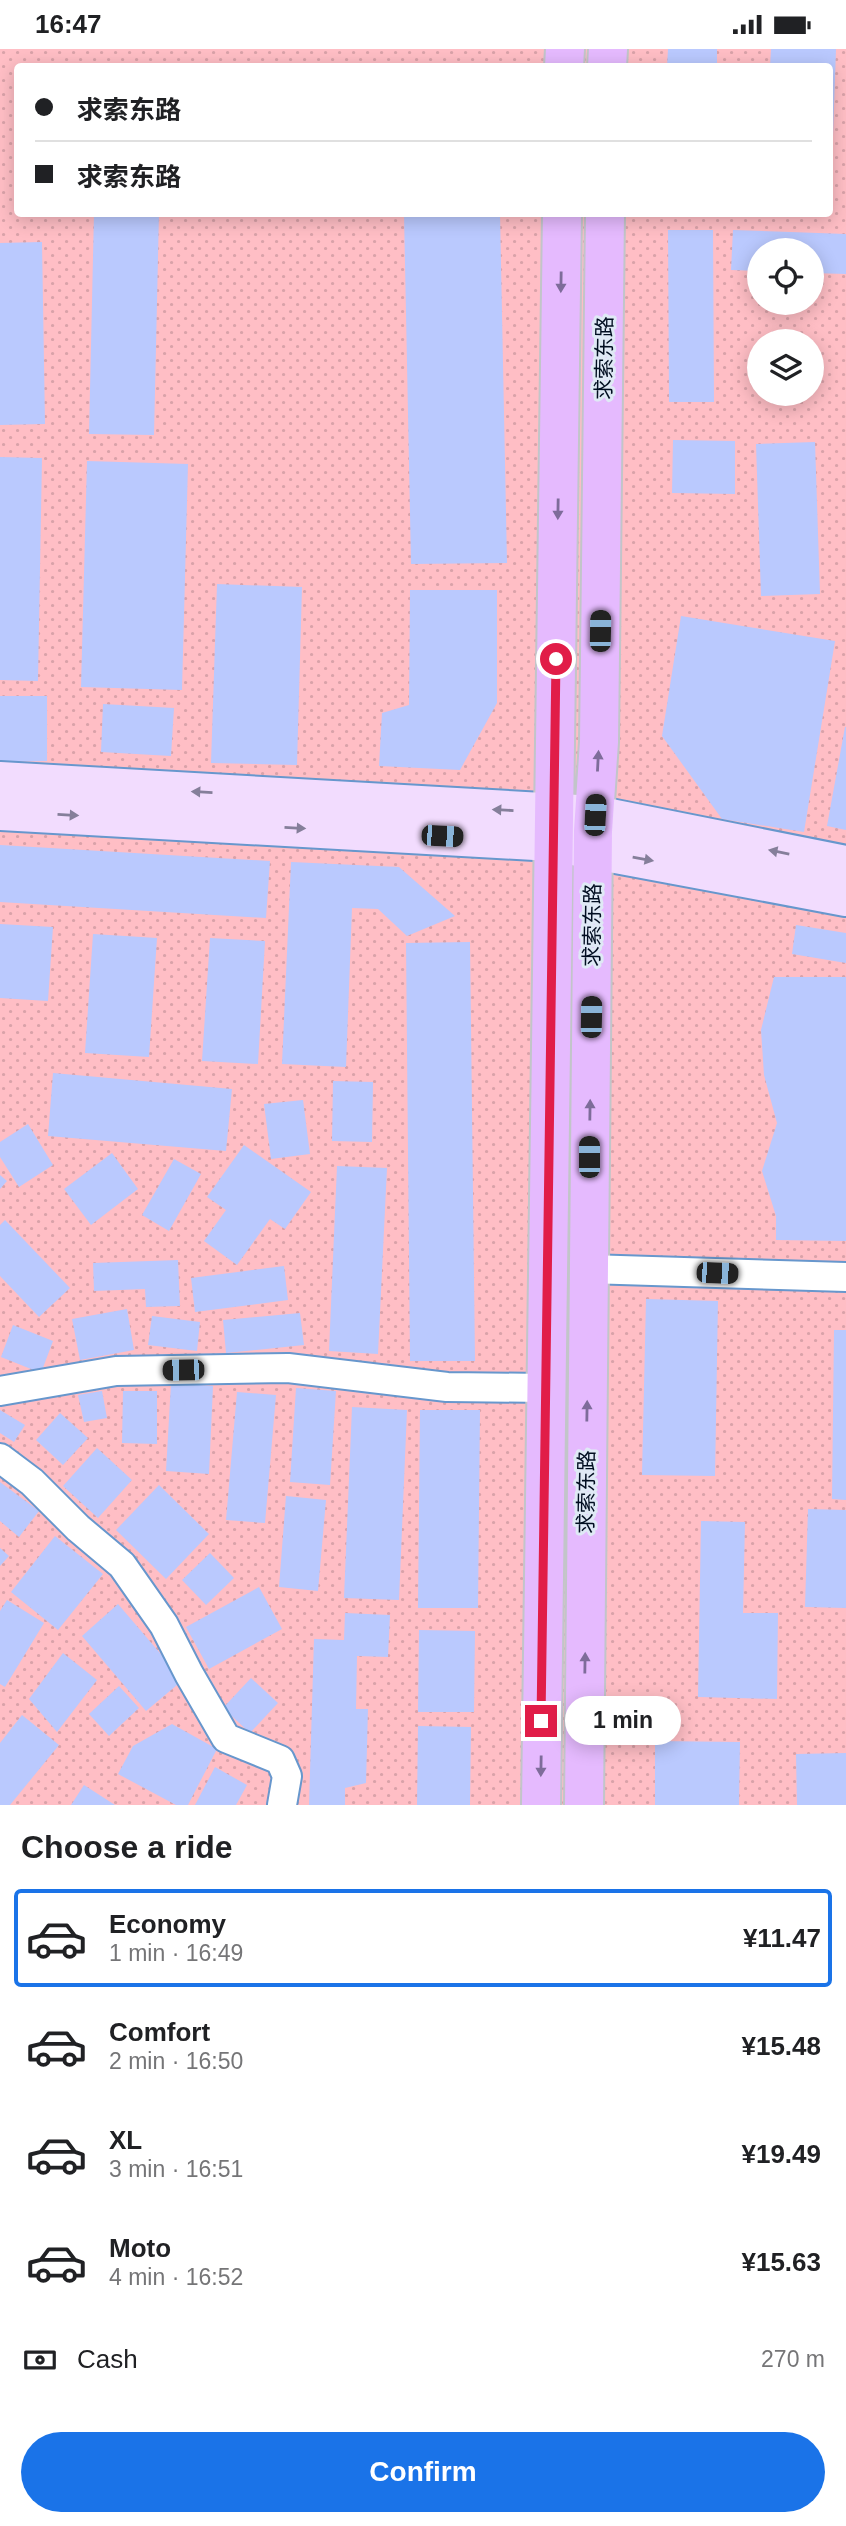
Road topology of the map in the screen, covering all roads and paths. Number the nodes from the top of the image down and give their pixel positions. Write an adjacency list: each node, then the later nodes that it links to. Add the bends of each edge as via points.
1 (562, 217): 5 (main road, 求索东路, one-way to 5)
2 (606, 217): 6 (main road, 求索东路, one-way to 2)
3 (0, 781): 5 (main road, one-way to 3)
4 (0, 811): 5 (main road, one-way to 5)
5 (552, 827): 6 (main road); 11 (main road, 求索东路)
6 (594, 832): 7 (main road, one-way to 6); 8 (main road, one-way to 8); 9 (main road, 求索东路, one-way to 6)
7 (846, 865)
8 (846, 897)
9 (588, 1269): 10 (street); 16 (main road, 求索东路, one-way to 9)
10 (846, 1277)
11 (545, 1388): 12 (street, via 447,1387 288,1367 116,1371); 15 (main road, 求索东路, one-way to 15)
12 (0, 1391)
13 (0, 1458): 14 (street, via 122,1565 164,1625 226,1738 280,1760 287,1776)
14 (282, 1805)
15 (541, 1805)
16 (584, 1805)

